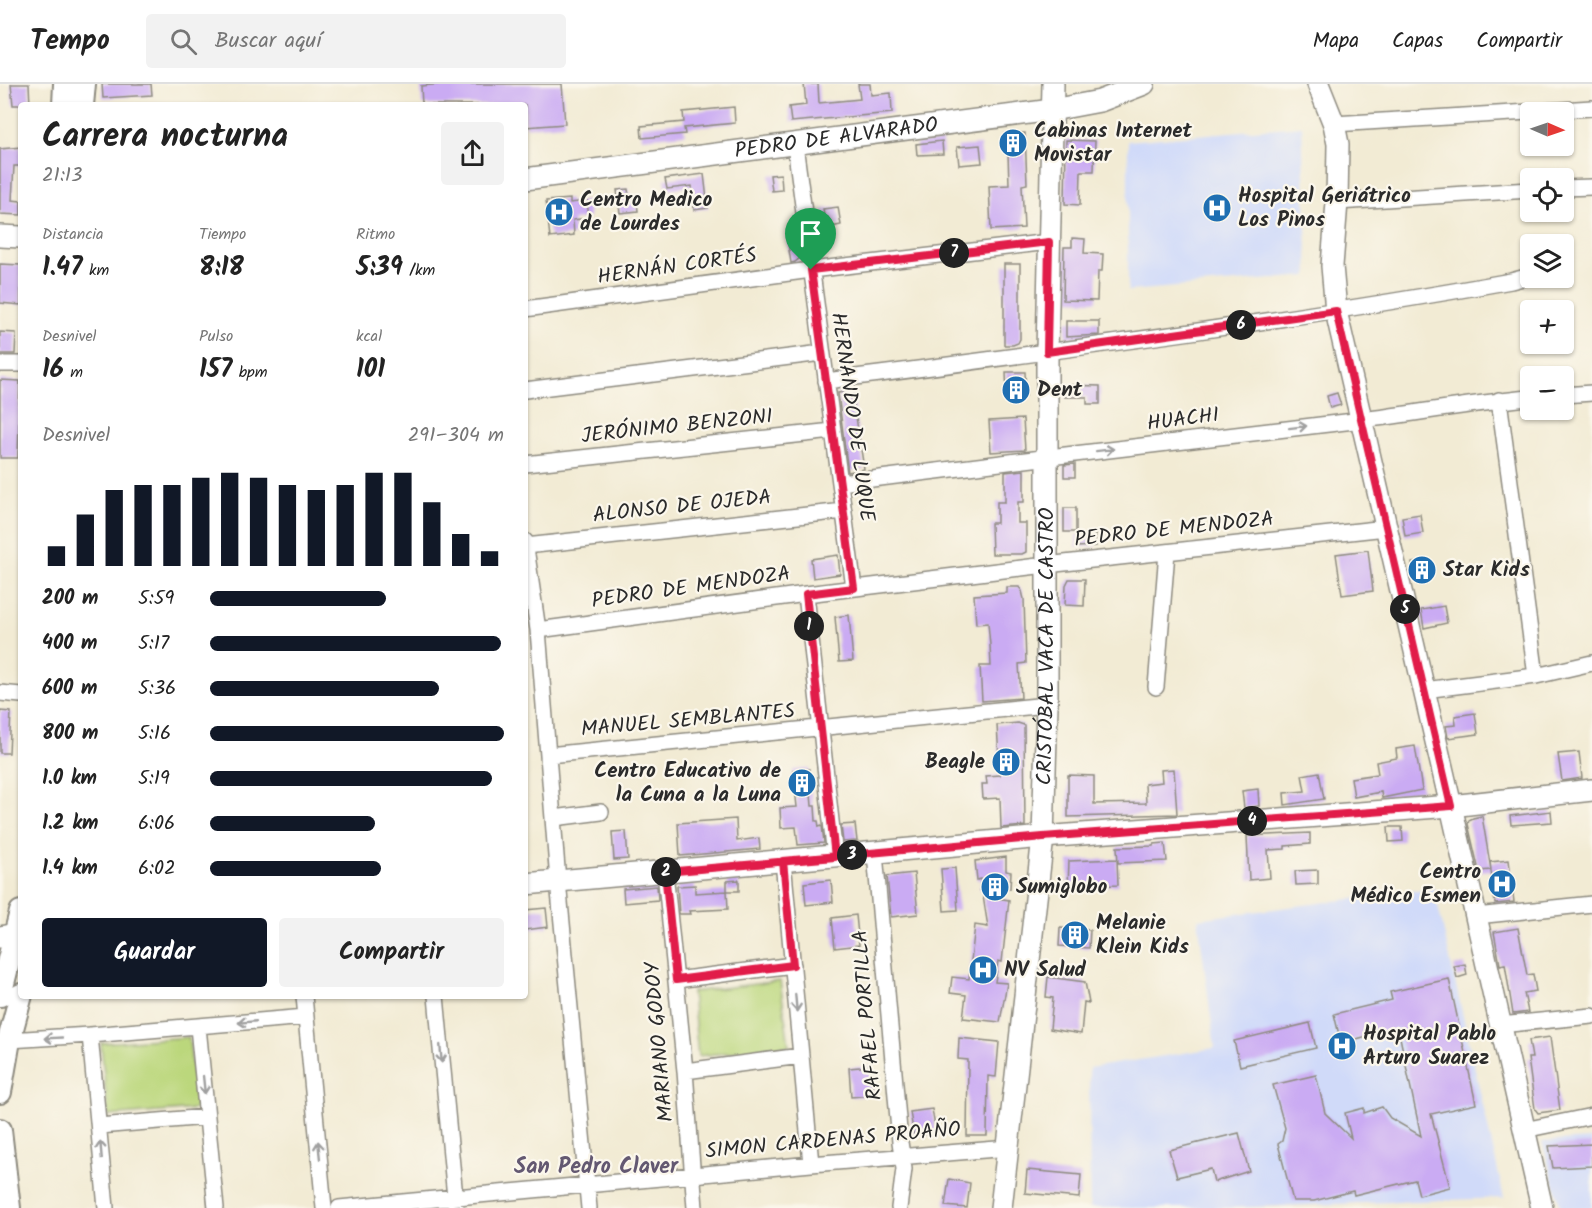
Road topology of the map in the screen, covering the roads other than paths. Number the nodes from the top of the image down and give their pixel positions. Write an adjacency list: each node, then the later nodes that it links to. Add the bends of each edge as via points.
1 (65, 84): 6 (main road)
2 (84, 84): 7 (main road)
3 (1053, 84): 9 (main road, CRISTÓBAL VACA DE CASTRO)
4 (1144, 84): 9 (main road, PEDRO DE ALVARADO, via 1100,101)
5 (1318, 84): 10 (main road)
6 (64, 102)
7 (82, 102)
8 (1592, 108): 10 (street)
9 (1052, 110): 11 (main road, PEDRO DE ALVARADO); 19 (main road, CRISTÓBAL VACA DE CASTRO)
10 (1334, 124): 16 (main road)
11 (795, 145): 12 (main road, PEDRO DE ALVARADO); 20 (street, HERNANDO DE LUQUE)
12 (528, 180)
13 (1592, 187): 14 (street)
14 (1574, 188)
15 (1520, 191): 16 (street)
16 (1337, 202): 23 (main road, via 1332,266)
17 (0, 236): 18 (main road)
18 (18, 237)
19 (1049, 242): 20 (street, HERNÁN CORTÉS); 24 (main road, CRISTÓBAL VACA DE CASTRO)
20 (811, 270): 22 (street, HERNÁN CORTÉS); 25 (street, HERNANDO DE LUQUE)
21 (1520, 279): 23 (street)
22 (528, 309)
23 (1336, 311): 24 (street); 34 (main road)
24 (1047, 352): 28 (street); 36 (main road, CRISTÓBAL VACA DE CASTRO)
25 (822, 353): 28 (street, HERNANDO DE LUQUE); 29 (street)
26 (0, 364): 27 (street)
27 (18, 364)
28 (826, 381): 35 (street, HERNANDO DE LUQUE)
29 (528, 390)
30 (1592, 393): 31 (street)
31 (1574, 394)
32 (1520, 399): 33 (street, HUACHI)
33 (1499, 400): 34 (street, HUACHI); 49 (street)
34 (1361, 420): 36 (street, HUACHI, one-way to 34); 40 (main road)
35 (833, 431): 37 (street, JERÓNIMO BENZONI); 38 (street, HERNANDO DE LUQUE)
36 (1046, 456): 38 (street, HUACHI); 44 (main road, CRISTÓBAL VACA DE CASTRO)
37 (528, 464)
38 (840, 483): 39 (street, HERNANDO DE LUQUE)
39 (844, 511): 41 (street, ALONSO DE OJEDA); 45 (street, HERNANDO DE LUQUE)
40 (1386, 528): 42 (street, PEDRO DE MENDOZA); 51 (main road)
41 (528, 546)
42 (1167, 552): 44 (street, PEDRO DE MENDOZA); 50 (street)
43 (528, 565): 47 (street)
44 (1046, 565): 45 (street, PEDRO DE MENDOZA); 54 (main road, CRISTÓBAL VACA DE CASTRO)
45 (854, 588): 46 (street, PEDRO DE MENDOZA)
46 (806, 594): 47 (street, PEDRO DE MENDOZA); 55 (street)
47 (538, 630): 56 (street)
48 (1592, 663): 49 (street)
49 (1536, 676): 51 (street)
50 (1156, 687)
51 (1424, 690): 58 (main road)
52 (0, 693): 53 (street)
53 (18, 695)
54 (1047, 705): 55 (street, MANUEL SEMBLANTES); 61 (main road, CRISTÓBAL VACA DE CASTRO)
55 (819, 729): 56 (street, MANUEL SEMBLANTES); 63 (street)
56 (548, 755): 60 (street)
57 (1592, 790): 58 (main road)
58 (1451, 806): 61 (main road); 69 (main road)
59 (601, 812): 60 (street)
60 (554, 818): 66 (street)
61 (1043, 837): 62 (main road); 92 (main road, CRISTÓBAL VACA DE CASTRO)
62 (875, 853): 63 (main road); 93 (street, RAFAEL PORTILLA)
63 (835, 857): 64 (main road)
64 (783, 861): 65 (main road); 72 (street)
65 (665, 872): 66 (main road); 73 (street, MARIANO GODOY)
66 (558, 881): 67 (main road); 96 (street)
67 (528, 884)
68 (1592, 904): 69 (street)
69 (1476, 916): 80 (main road)
70 (18, 920): 71 (main road)
71 (12, 935): 74 (main road)
72 (793, 965): 73 (street); 84 (street, one-way to 84)
73 (676, 980): 85 (street, MARIANO GODOY)
74 (0, 995)
75 (20, 999): 83 (main road)
76 (304, 999): 79 (street)
77 (436, 999): 97 (street, one-way to 97)
78 (1592, 1016): 80 (street)
79 (306, 1017): 81 (street, one-way to 81); 101 (street, one-way to 79)
80 (1500, 1025): 91 (main road)
81 (198, 1027): 82 (street); 88 (street, one-way to 88)
82 (90, 1035): 83 (street, one-way to 83); 89 (street)
83 (9, 1040): 86 (main road)
84 (801, 1056): 85 (street); 94 (street)
85 (685, 1071): 95 (street, MARIANO GODOY)
86 (0, 1092)
87 (1592, 1116): 91 (street)
88 (207, 1117): 89 (street); 100 (street)
89 (99, 1126): 99 (street, one-way to 89)
90 (0, 1130): 98 (main road)
91 (1524, 1130): 107 (main road)
92 (1009, 1148): 93 (street, SIMON CARDENAS PROAÑO); 106 (main road, CRISTÓBAL VACA DE CASTRO)
93 (903, 1155): 94 (street, SIMON CARDENAS PROAÑO); 105 (street, RAFAEL PORTILLA)
94 (811, 1164): 95 (street, SIMON CARDENAS PROAÑO)
95 (692, 1174): 96 (street, SIMON CARDENAS PROAÑO); 104 (street, MARIANO GODOY)
96 (587, 1184): 97 (street, SIMON CARDENAS PROAÑO); 103 (street)
97 (456, 1202): 102 (street, SIMON CARDENAS PROAÑO)
98 (9, 1208)
99 (106, 1208)
100 (216, 1208)
101 (324, 1208)
102 (339, 1208)
103 (589, 1208)
104 (695, 1208)
105 (899, 1208)
106 (1001, 1208)
107 (1542, 1208)

